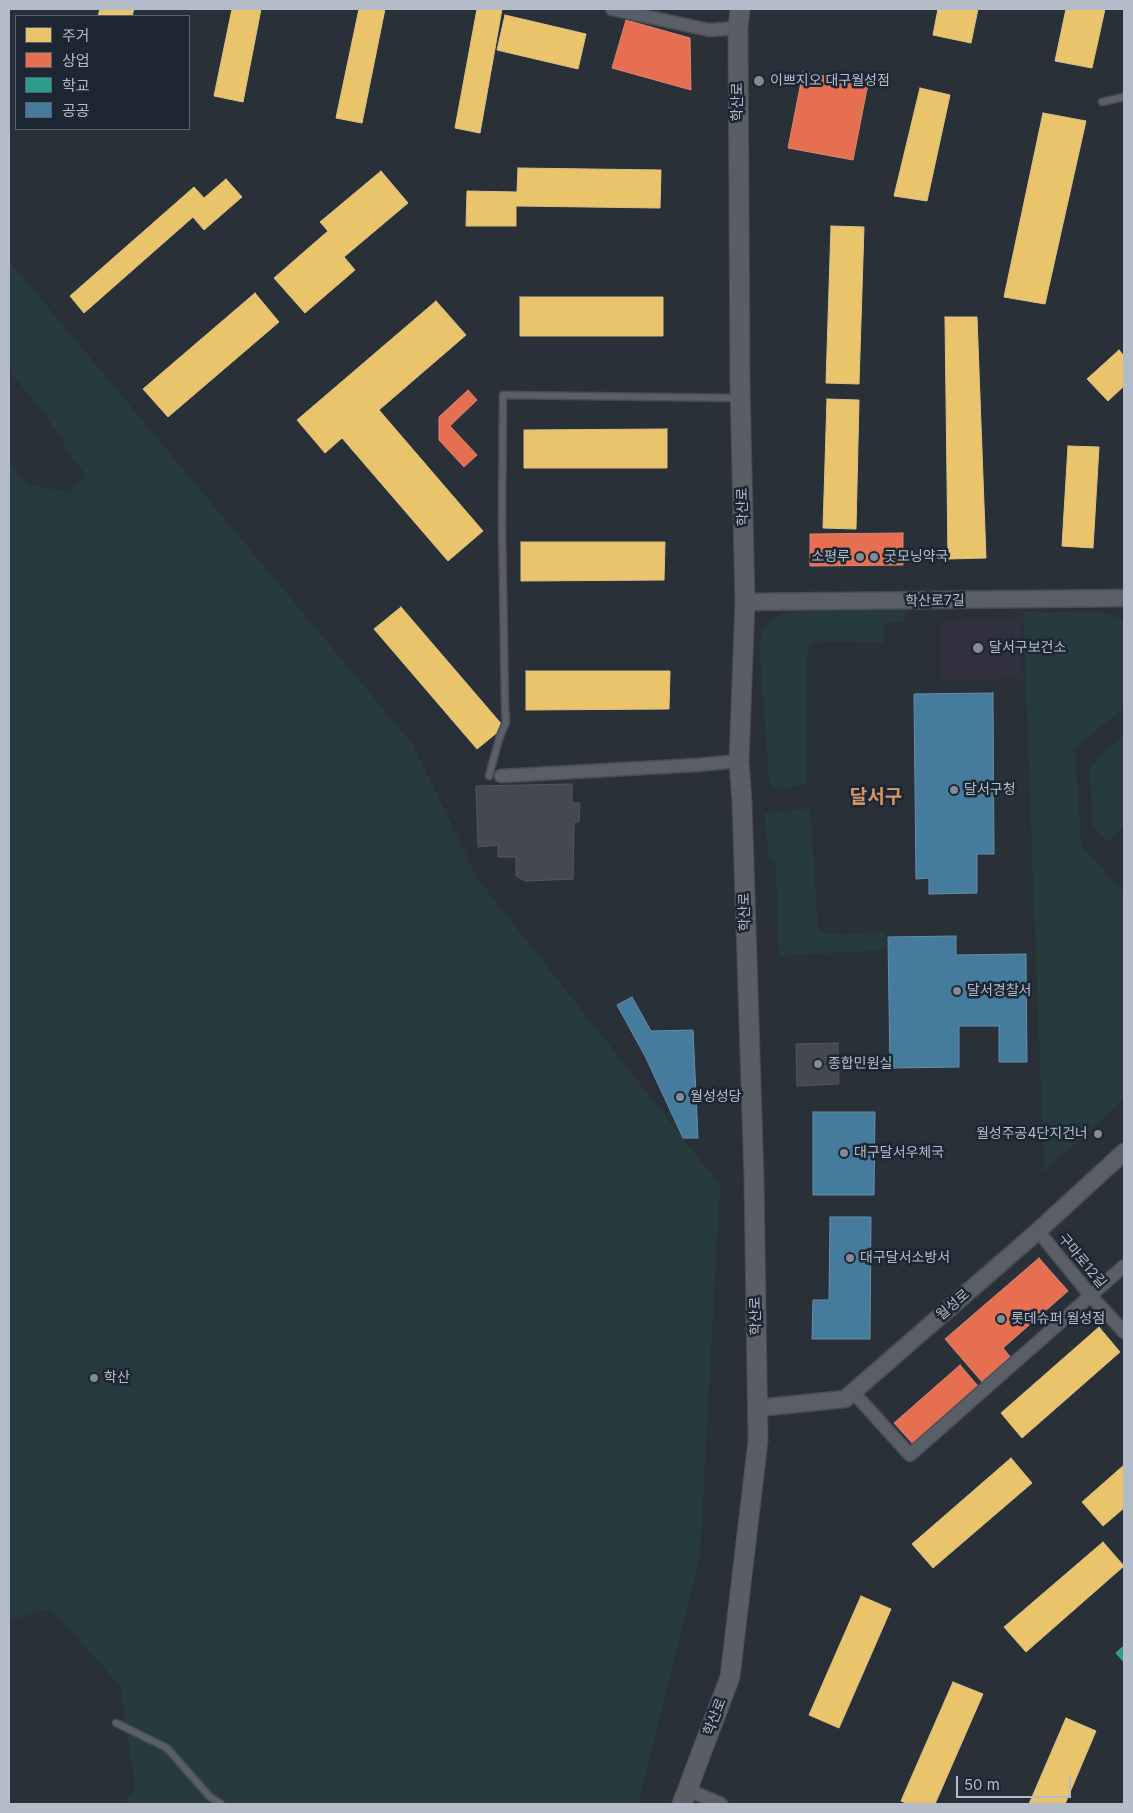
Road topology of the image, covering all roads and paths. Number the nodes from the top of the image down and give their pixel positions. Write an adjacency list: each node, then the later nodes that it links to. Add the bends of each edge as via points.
1 (612, 9): 3 (street, via 709,30)
2 (740, 9): 3 (main road, 학산로)
3 (738, 28): 6 (main road, 학산로)
4 (1124, 97): 5 (lane)
5 (1102, 102)
6 (740, 398): 8 (main road, 학산로); 10 (lane, via 503,395 506,722 499,739)
7 (1124, 598): 8 (street, 학산로7길)
8 (745, 602): 9 (main road, 학산로)
9 (739, 761): 10 (street); 17 (main road, 학산로, via 754,1180)
10 (495, 776)
11 (1124, 1152): 12 (street, 월성로)
12 (1038, 1231): 14 (street, 구마로12길); 16 (street, 월성로)
13 (1124, 1266): 14 (street)
14 (1091, 1296): 15 (street, 구마로12길); 16 (street, via 910,1455)
15 (1124, 1332)
16 (852, 1392): 17 (street, 월성로, via 845,1399)
17 (758, 1408): 19 (main road, 학산로, via 758,1441 730,1677)
18 (116, 1723): 20 (lane, via 167,1748 210,1797)
19 (685, 1797): 21 (street)
20 (221, 1804)
21 (721, 1804)

